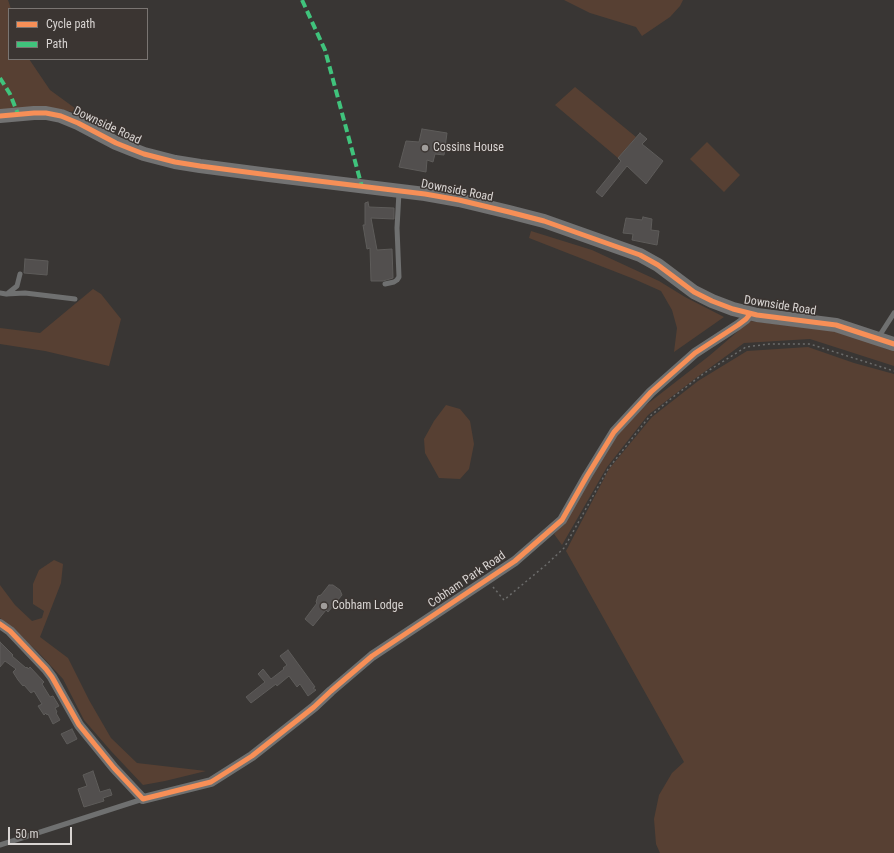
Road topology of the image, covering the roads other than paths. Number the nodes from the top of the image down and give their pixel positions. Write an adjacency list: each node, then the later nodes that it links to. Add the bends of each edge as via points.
1 (0, 116): 2 (street, Downside Road, via 46,113 61,116 116,143 175,162)
2 (399, 191): 4 (lane, via 399,277 394,282); 9 (street, Downside Road, via 459,200 544,221 632,251 650,260 702,297)
3 (20, 274): 6 (lane, via 17,286)
4 (385, 284)
5 (0, 293): 6 (lane)
6 (6, 294): 7 (lane, via 26,293)
7 (75, 299)
8 (894, 313): 10 (lane)
9 (750, 314): 10 (street, Downside Road, via 836,325); 13 (street, Cobham Park Road, via 695,354 651,392 614,432 562,520 515,561 372,656 252,756 211,782)
10 (878, 339): 11 (street, Downside Road)
11 (894, 344)
12 (0, 624): 13 (street, via 46,669 79,725)
13 (143, 799): 14 (lane)
14 (0, 845)

